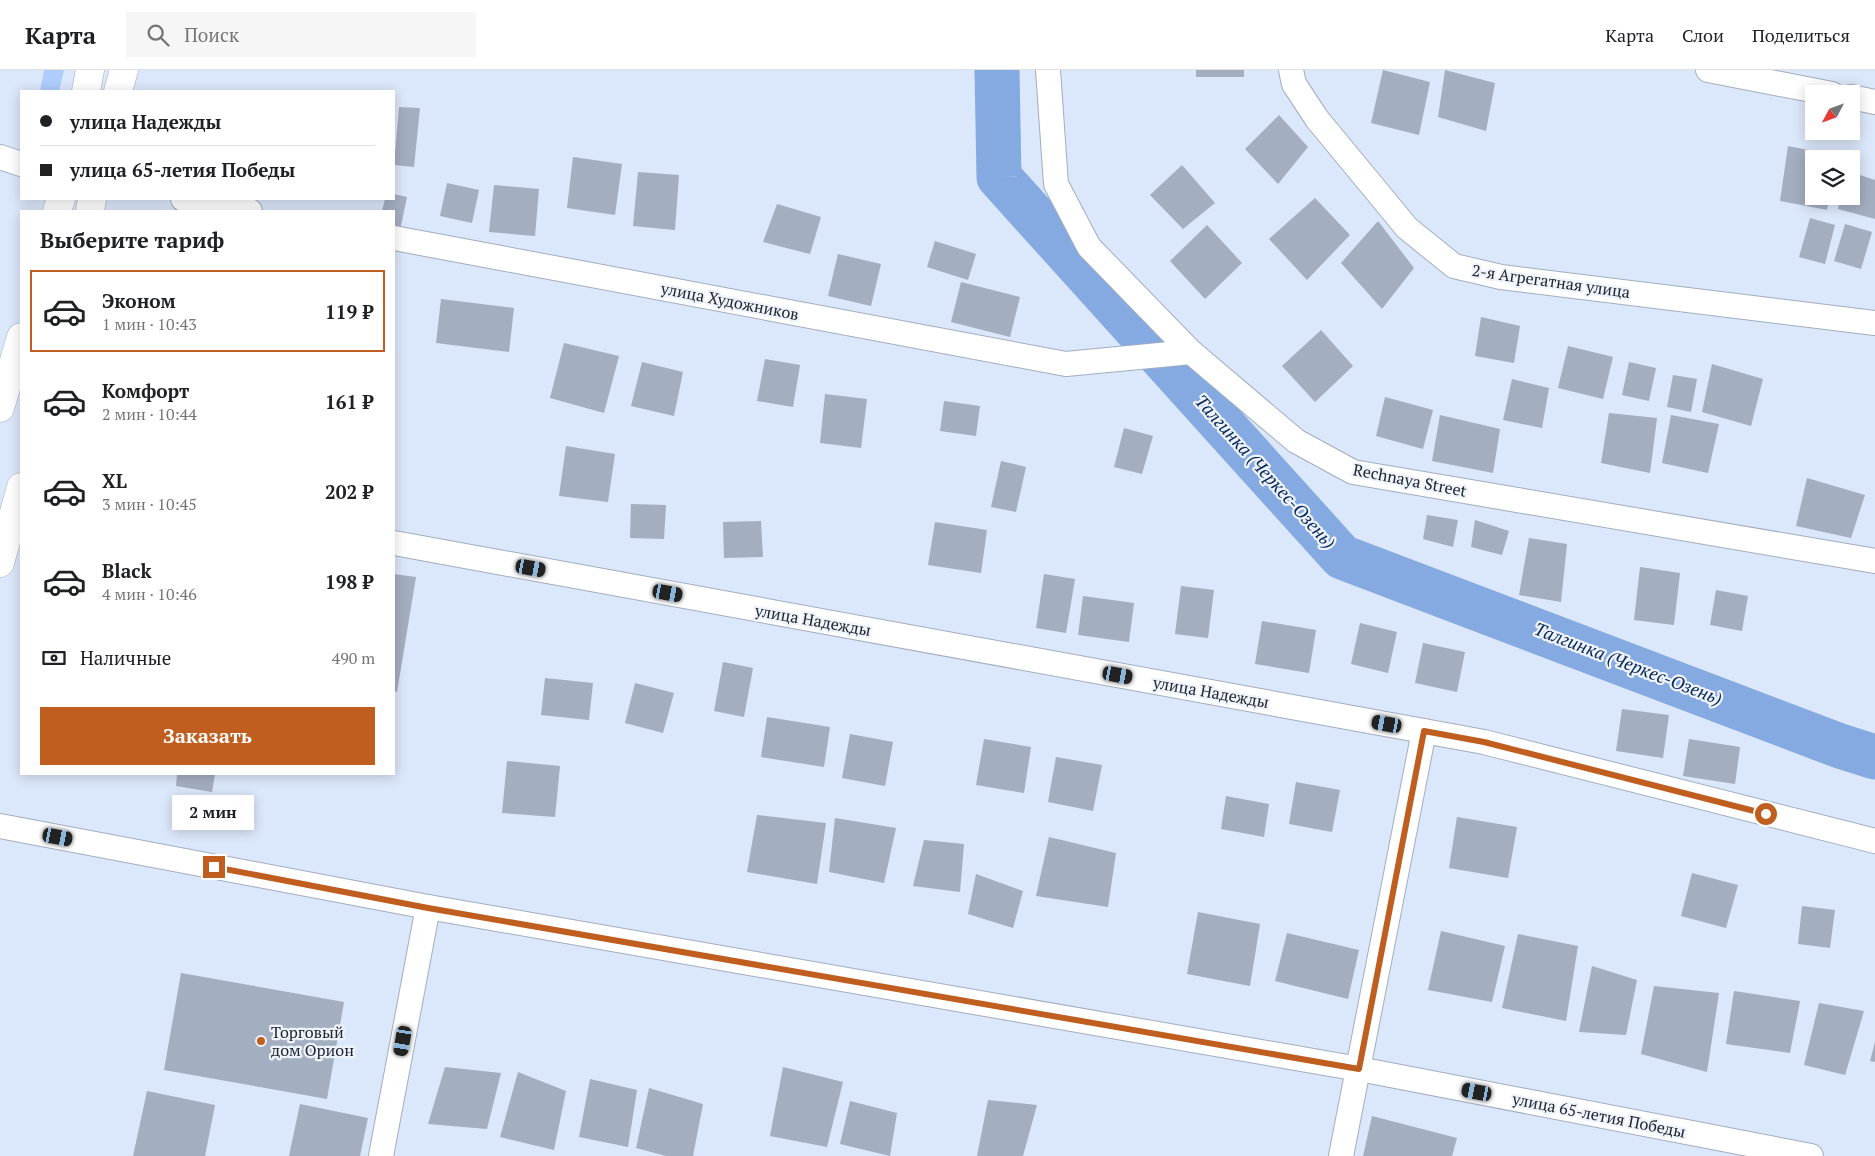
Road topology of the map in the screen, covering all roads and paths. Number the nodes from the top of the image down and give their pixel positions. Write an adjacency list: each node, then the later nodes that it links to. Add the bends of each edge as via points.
1 (90, 70): 7 (main road)
2 (124, 70): 8 (main road)
3 (1048, 70): 18 (street, Rechnaya Street, via 1056,184 1089,247)
4 (1290, 70): 16 (street, 2-я Агрегатная улица, via 1294,84 1318,119 1408,228 1454,266 1501,277)
5 (1708, 70): 6 (street)
6 (1805, 89)
7 (86, 90)
8 (118, 90)
9 (1860, 99): 10 (street)
10 (1875, 102)
11 (0, 157): 12 (street)
12 (20, 164)
13 (189, 200): 14 (street)
14 (244, 210)
15 (395, 238): 18 (street, улица Художников, via 1066,364)
16 (1875, 322)
17 (20, 340): 19 (main road)
18 (1191, 352): 22 (street, Rechnaya Street, via 1296,441 1353,472)
19 (0, 408)
20 (20, 491): 23 (main road)
21 (395, 543): 24 (street, улица Надежды)
22 (1872, 556)
23 (0, 563)
24 (1424, 731): 26 (street, улица Надежды, via 1484,742); 28 (street)
25 (0, 826): 27 (street, улица 65-летия Победы)
26 (1875, 841)
27 (428, 908): 28 (street, улица 65-летия Победы); 29 (street)
28 (1359, 1069): 30 (street); 31 (street, улица 65-летия Победы)
29 (381, 1156)
30 (1341, 1156)
31 (1811, 1156)

